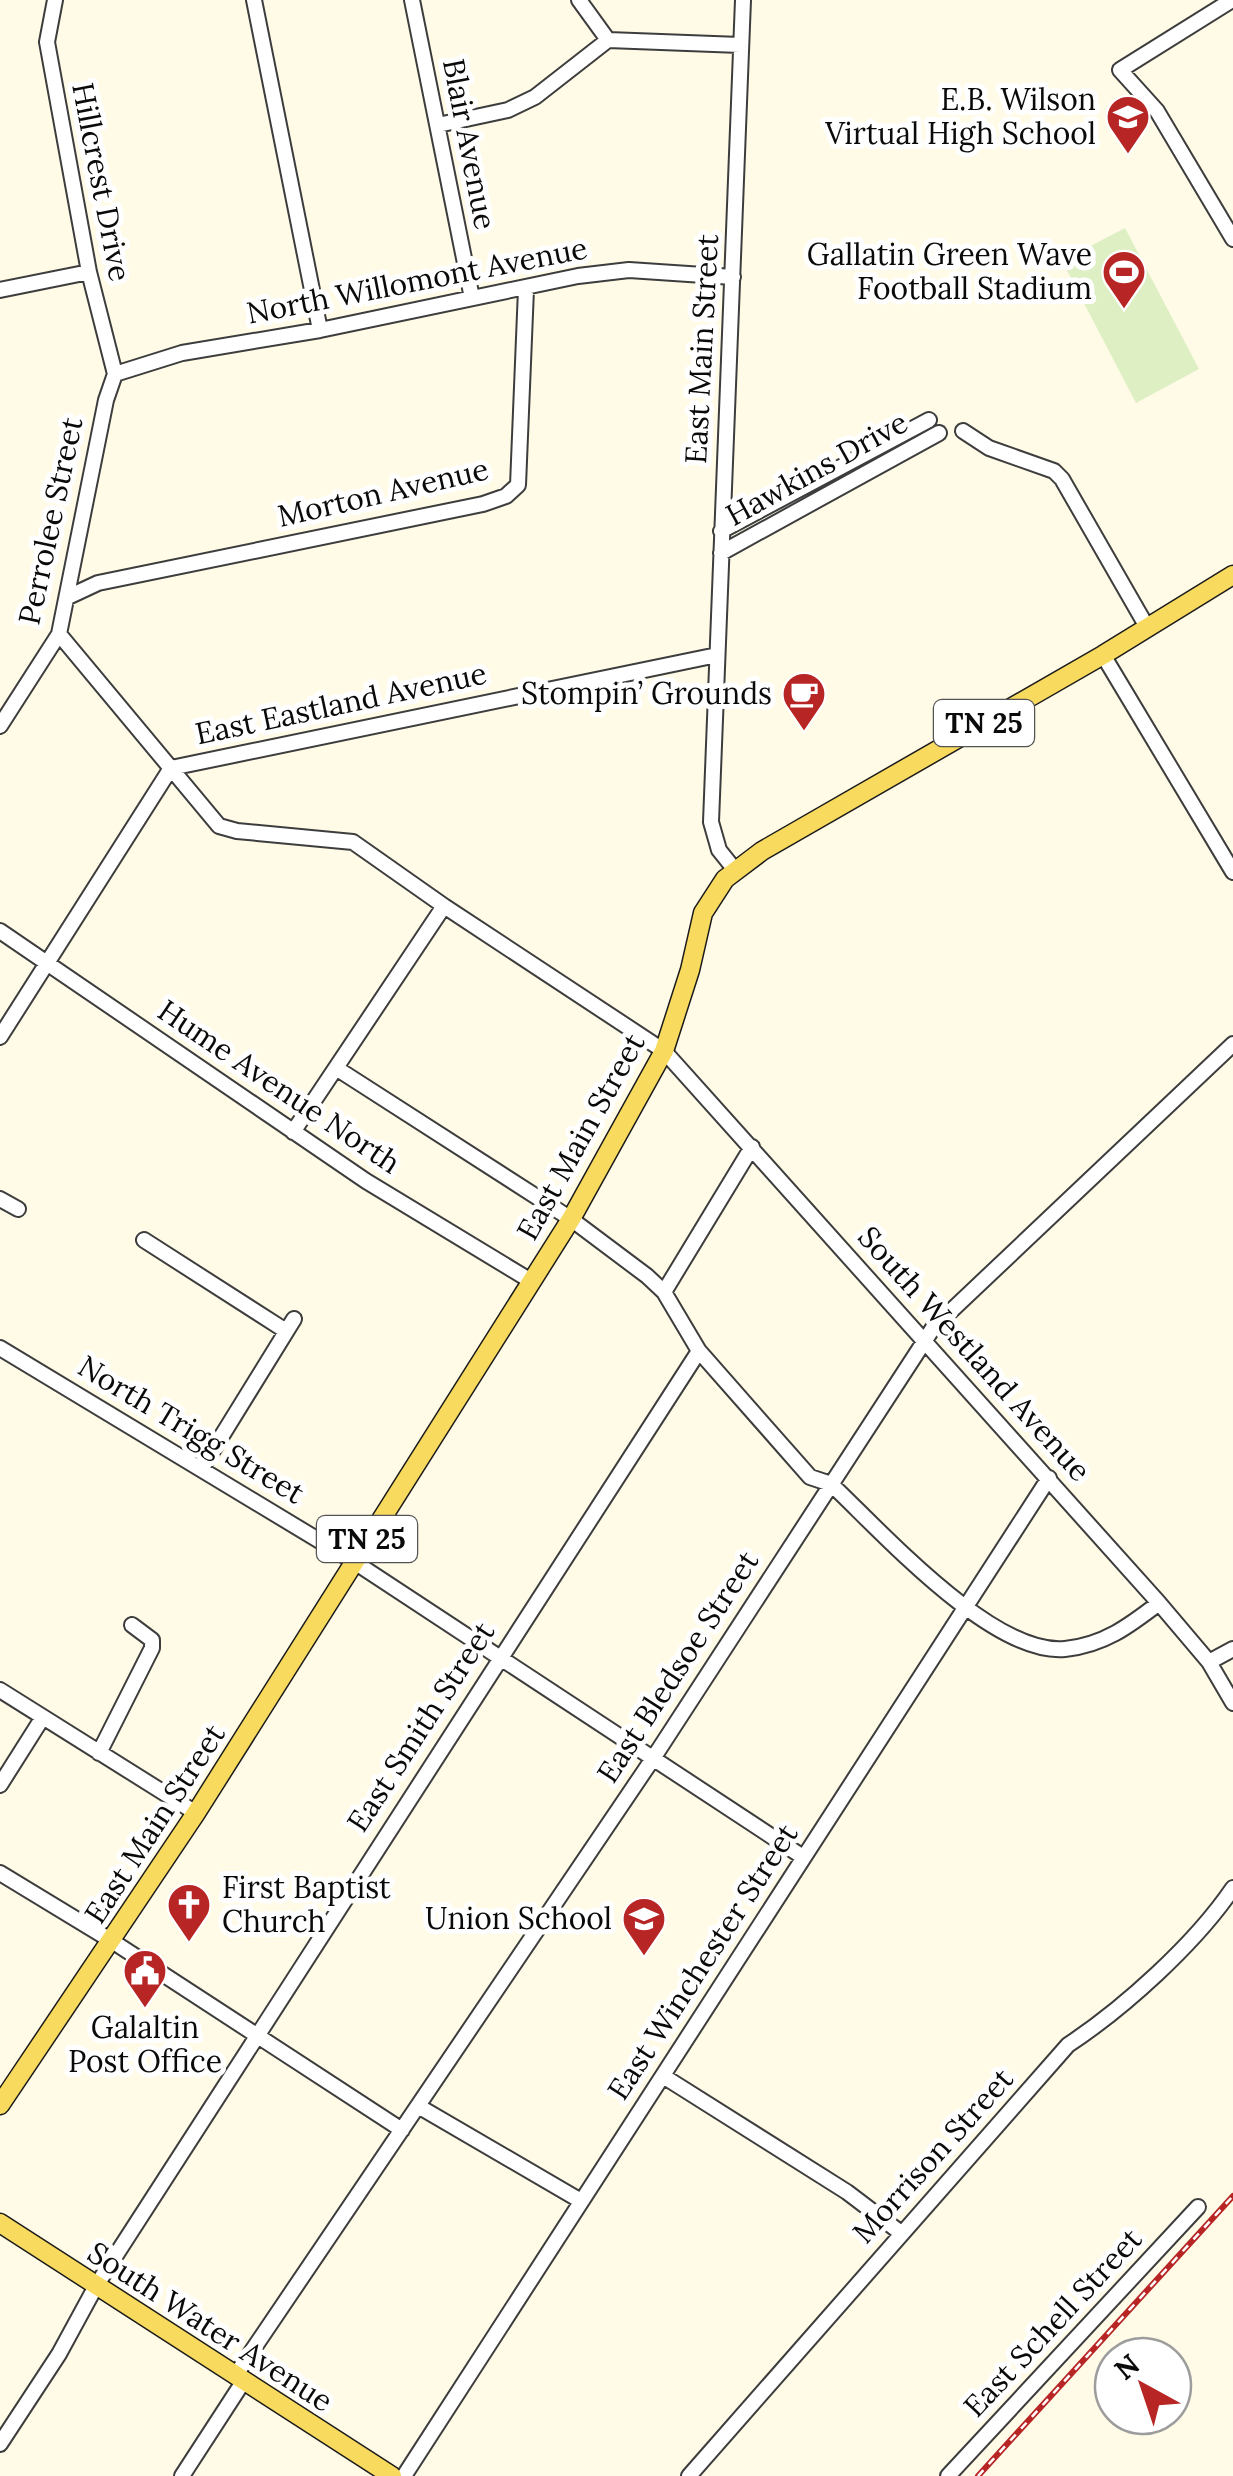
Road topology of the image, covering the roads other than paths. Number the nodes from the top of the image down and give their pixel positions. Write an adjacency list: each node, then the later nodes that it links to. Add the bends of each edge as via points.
1 (56, 0): 11 (street, Hillcrest Drive, via 46,42)
2 (254, 0): 16 (street)
3 (412, 0): 9 (street, Blair Avenue)
4 (580, 0): 7 (street)
5 (743, 0): 8 (street, East Main Street)
6 (1232, 0): 10 (street, via 1120,70 1157,111)
7 (608, 40): 8 (street); 9 (street, via 535,97 508,110)
8 (740, 45): 12 (street, East Main Street)
9 (438, 125): 15 (street, Blair Avenue)
10 (1233, 239)
11 (89, 272): 14 (street); 17 (street, Hillcrest Drive)
12 (733, 277): 13 (street, North Willomont Avenue, via 629,270); 21 (street, East Main Street)
13 (526, 289): 15 (street, North Willomont Avenue); 24 (street, Morton Avenue, via 518,484 506,496 98,583)
14 (0, 290)
15 (472, 298): 16 (street, North Willomont Avenue)
16 (320, 330): 17 (street, North Willomont Avenue, via 182,353)
17 (115, 374): 24 (street, Perrolee Street)
18 (929, 420): 21 (street, Hawkins Drive)
19 (963, 431): 25 (street, via 1062,479)
20 (940, 433): 22 (street, Hawkins Drive)
21 (721, 531): 22 (street, East Main Street)
22 (721, 552): 27 (street, East Main Street)
23 (1233, 575): 25 (main road, TN 25)
24 (68, 598): 26 (street, Perrolee Street)
25 (1147, 626): 28 (main road, TN 25)
26 (60, 634): 29 (street, Perrolee Street); 30 (street, South Westland Avenue)
27 (718, 654): 30 (street, East Eastland Avenue); 31 (street, East Main Street, via 711,822 719,850)
28 (1103, 655): 31 (main road, TN 25); 32 (street)
29 (0, 726)
30 (170, 768): 33 (street, South Westland Avenue, via 219,826 353,842); 35 (street, East Eastland Avenue)
31 (735, 870): 38 (main road, East Main Street / TN 25, via 703,913)
32 (1233, 872)
33 (444, 906): 38 (street, South Westland Avenue); 39 (street)
34 (0, 931): 35 (street, Hume Avenue North)
35 (47, 962): 36 (street, East Eastland Avenue); 40 (street, Hume Avenue North)
36 (0, 1037)
37 (1233, 1044): 48 (street, East Bledsoe Street)
38 (664, 1051): 41 (street, South Westland Avenue); 44 (main road, East Main Street / TN 25)
39 (336, 1068): 40 (street); 44 (street)
40 (293, 1132): 46 (street, Hume Avenue North)
41 (752, 1147): 47 (street); 48 (street, South Westland Avenue)
42 (0, 1199): 43 (street)
43 (18, 1210)
44 (572, 1219): 46 (main road, East Main Street / TN 25); 47 (street)
45 (144, 1240): 51 (street, via 290,1325)
46 (532, 1281): 54 (main road, East Main Street / TN 25)
47 (664, 1292): 50 (street)
48 (924, 1341): 52 (street, South Westland Avenue); 53 (street, East Bledsoe Street)
49 (0, 1348): 51 (street, North Trigg Street)
50 (699, 1351): 53 (street, via 810,1477); 59 (street, East Smith Street)
51 (202, 1468): 54 (street, North Trigg Street)
52 (1050, 1478): 55 (street, South Westland Avenue); 56 (street, East Winchester Street)
53 (831, 1484): 56 (street); 65 (street, East Bledsoe Street)
54 (353, 1561): 59 (street, North Trigg Street); 67 (main road, East Main Street / TN 25)
55 (1159, 1602): 56 (street, via 1121,1633 1062,1650 1037,1647); 60 (street, South Westland Avenue)
56 (964, 1609): 68 (street, East Winchester Street)
57 (132, 1625): 64 (street, via 152,1640 152,1648)
58 (1233, 1650): 60 (street)
59 (499, 1656): 65 (street, North Trigg Street); 72 (street, East Smith Street)
60 (1208, 1662): 62 (street, South Westland Avenue)
61 (0, 1690): 63 (street)
62 (1233, 1702)
63 (42, 1716): 64 (street); 66 (street)
64 (99, 1753): 67 (street)
65 (654, 1757): 68 (street, North Trigg Street); 75 (street, East Bledsoe Street)
66 (0, 1785)
67 (196, 1812): 71 (main road, East Main Street / TN 25)
68 (803, 1857): 73 (street, East Winchester Street)
69 (0, 1874): 71 (street)
70 (1233, 1888): 80 (street, Morrison Street, via 1116,2011 1068,2045)
71 (112, 1941): 72 (street); 74 (main road, East Main Street / TN 25)
72 (256, 2036): 76 (street); 81 (street, East Smith Street)
73 (663, 2076): 77 (street, East Winchester Street); 80 (street)
74 (0, 2105)
75 (418, 2106): 76 (street, East Bledsoe Street); 77 (street)
76 (402, 2130): 82 (street, East Bledsoe Street)
77 (581, 2202): 86 (street, East Winchester Street)
78 (1198, 2207): 88 (street, East Schell Street)
79 (0, 2223): 81 (main road, South Water Avenue)
80 (902, 2233): 87 (street, Morrison Street)
81 (96, 2286): 82 (main road, South Water Avenue); 83 (street, East Smith Street)
82 (239, 2379): 84 (street, East Bledsoe Street); 85 (main road, South Water Avenue)
83 (0, 2444)
84 (182, 2476)
85 (392, 2476)
86 (404, 2476)
87 (689, 2476)
88 (948, 2476)

